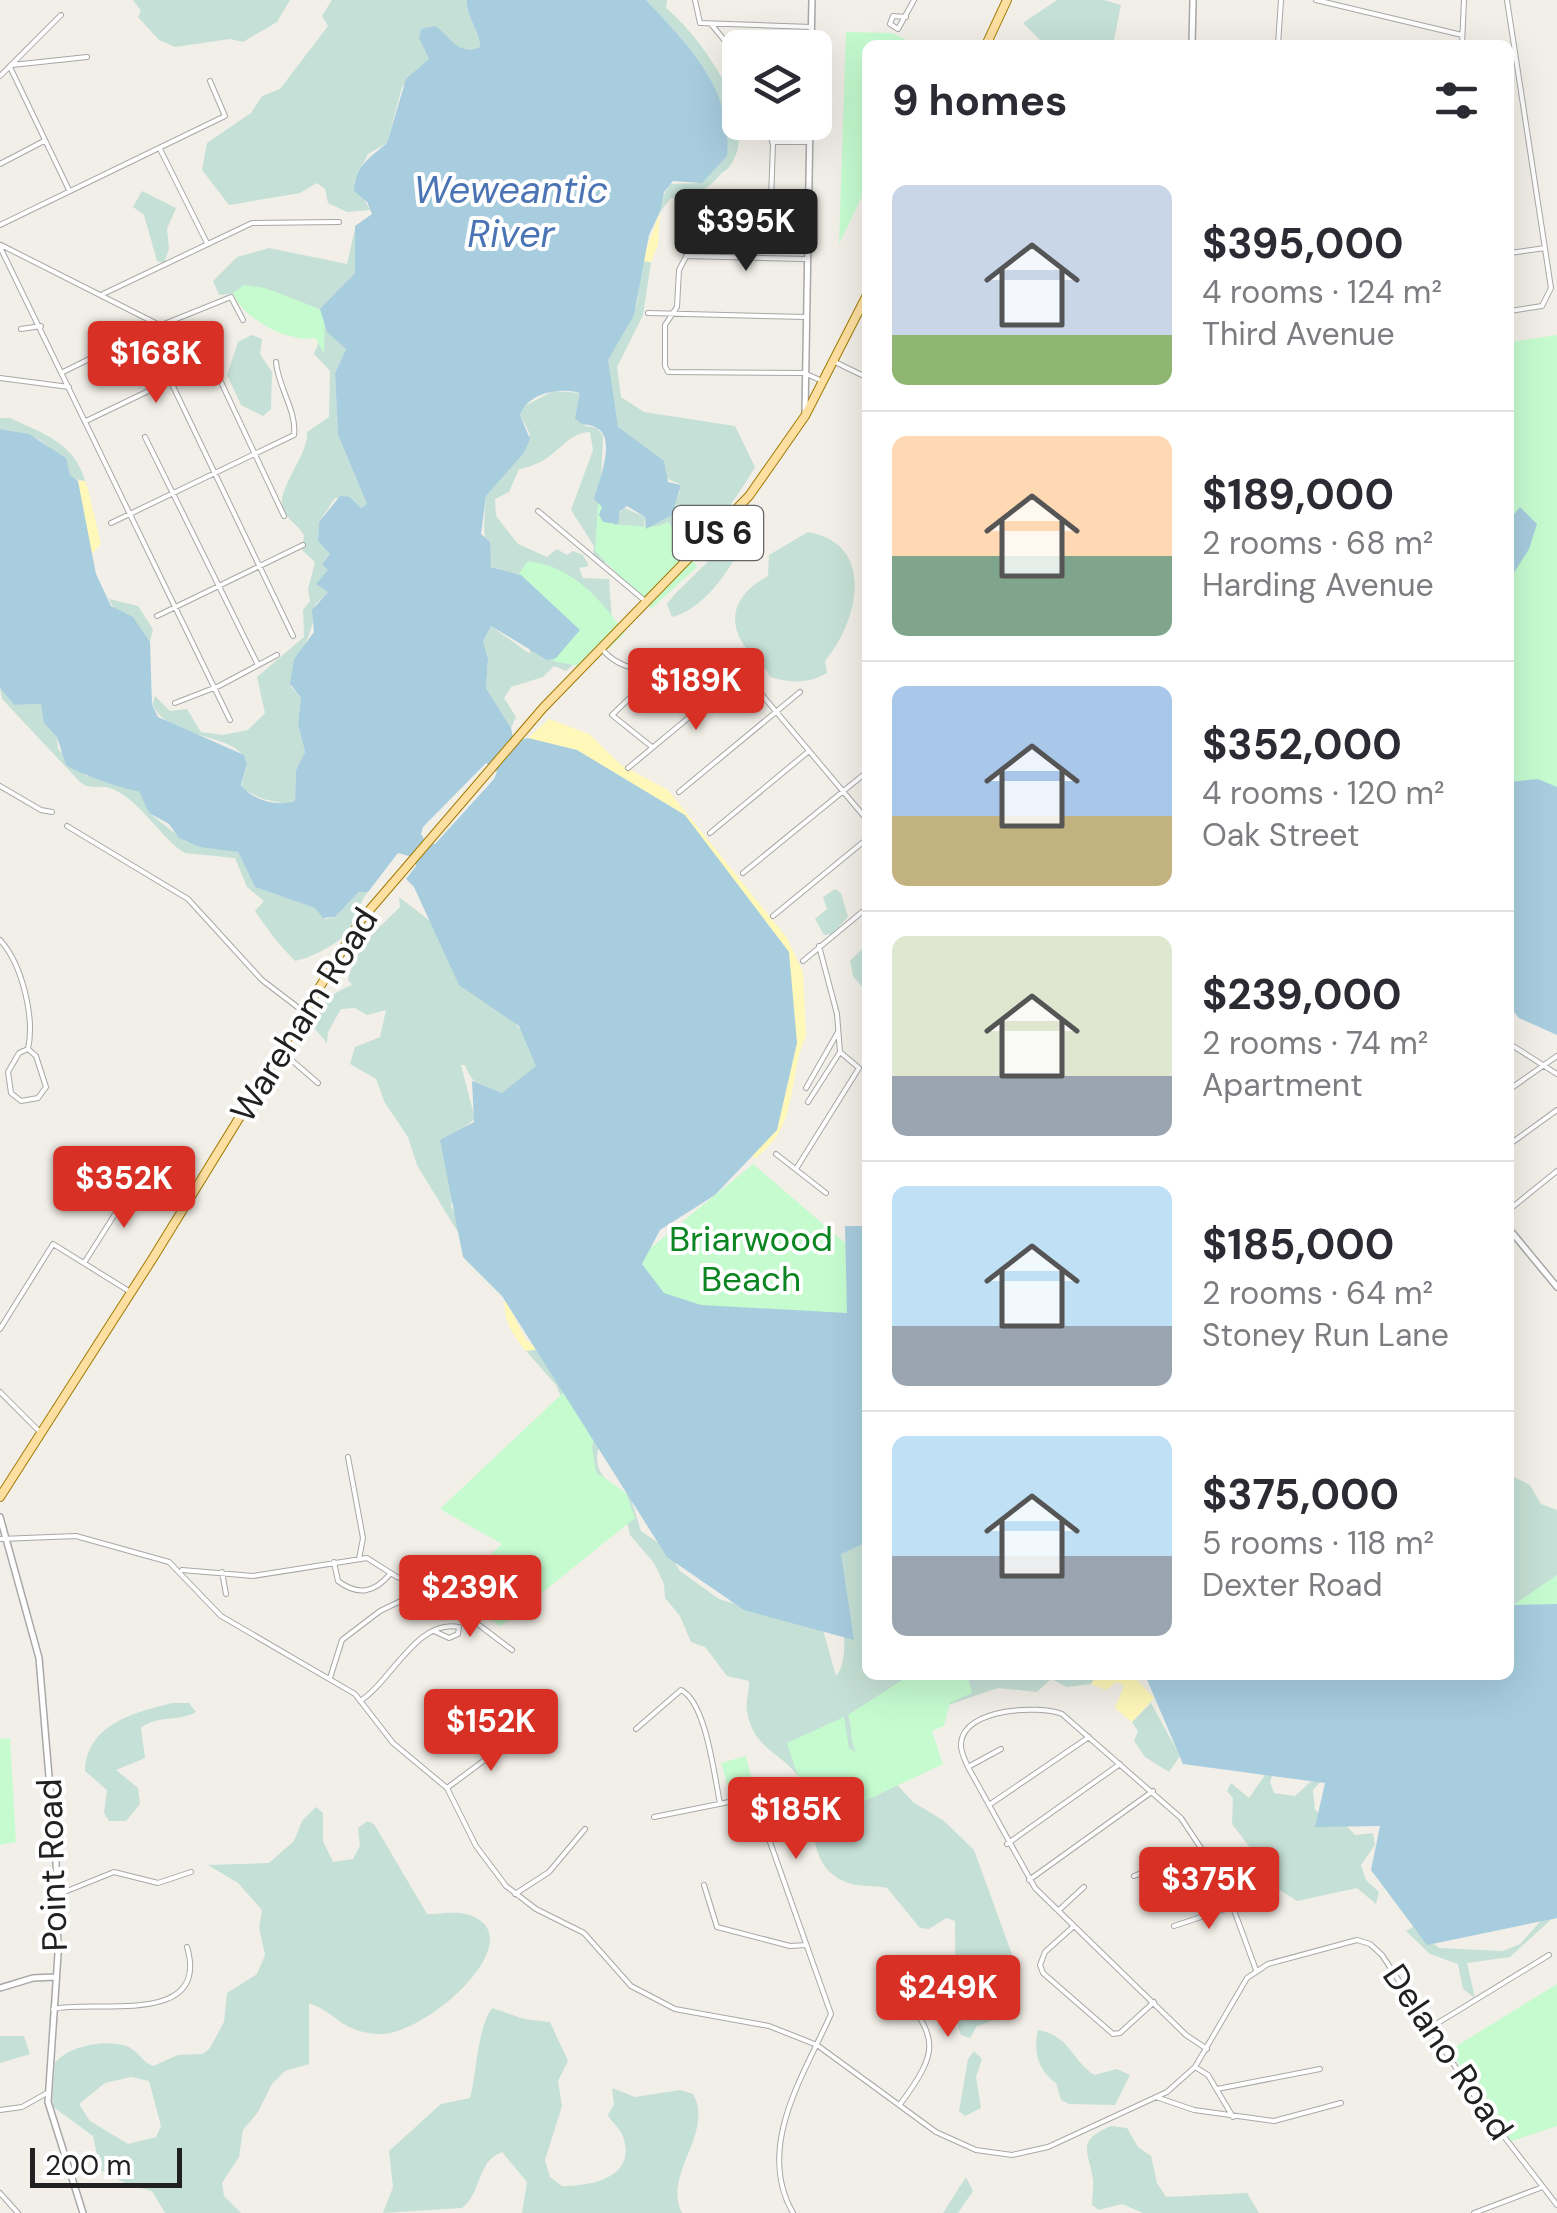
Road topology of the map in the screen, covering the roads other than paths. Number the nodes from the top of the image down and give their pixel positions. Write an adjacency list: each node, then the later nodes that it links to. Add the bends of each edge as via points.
1 (696, 0): 12 (street, via 696,20)
2 (812, 0): 13 (street)
3 (914, 0): 11 (street)
4 (1007, 0): 17 (main road)
5 (1194, 0): 18 (street)
6 (1282, 0): 19 (street)
7 (1316, 0): 15 (street)
8 (1464, 0): 15 (street)
9 (1507, 0): 21 (street)
10 (61, 16): 24 (street)
11 (906, 17)
12 (711, 24): 13 (street); 16 (street)
13 (812, 27): 14 (street)
14 (812, 30)
15 (1462, 35): 20 (street)
16 (722, 37)
17 (988, 40)
18 (1192, 40)
19 (1278, 40)
20 (1462, 40)
21 (1513, 40)
22 (1514, 46): 39 (street)
23 (87, 57): 24 (street)
24 (11, 66): 25 (street); 27 (street)
25 (0, 76)
26 (210, 81): 30 (street, via 225,116)
27 (44, 141): 31 (street); 32 (street)
28 (772, 142): 29 (street); 33 (street)
29 (809, 142): 34 (street)
30 (160, 148): 32 (street); 37 (street)
31 (0, 164)
32 (69, 190): 36 (street)
33 (771, 199): 34 (street); 41 (street, via 700,199)
34 (808, 200): 42 (street)
35 (339, 222): 37 (street, via 255,222)
36 (0, 225)
37 (208, 243): 43 (street)
38 (0, 246): 43 (street); 51 (street)
39 (1545, 248): 40 (street); 45 (street, via 1550,297 1542,306)
40 (1514, 252)
41 (686, 256): 42 (street); 47 (street)
42 (807, 258): 48 (street)
43 (103, 294): 50 (street)
44 (862, 306): 56 (main road, US 6)
45 (1514, 310)
46 (648, 313): 47 (street)
47 (672, 314): 48 (street); 58 (street, via 666,370)
48 (806, 316): 58 (street)
49 (243, 320): 50 (street, via 230,297)
50 (164, 324): 54 (street, via 200,344)
51 (41, 326): 52 (street); 57 (street)
52 (20, 329)
53 (140, 334): 57 (street)
54 (211, 361): 61 (street); 67 (street)
55 (276, 362): 67 (street, via 294,434)
56 (835, 362): 59 (street); 62 (main road, US 6)
57 (63, 372): 63 (street)
58 (804, 373): 62 (street); 64 (street)
59 (862, 375)
60 (0, 378): 63 (street)
61 (170, 380): 65 (street); 68 (street)
62 (825, 380): 64 (main road, US 6)
63 (69, 387): 65 (street)
64 (805, 416): 77 (main road, US 6, via 733,516)
65 (86, 421): 71 (street)
66 (146, 437): 69 (street)
67 (256, 453): 68 (street); 72 (street)
68 (216, 474): 69 (street); 75 (street)
69 (173, 495): 71 (street); 76 (street)
70 (538, 511): 77 (street)
71 (132, 514): 73 (street); 78 (street)
72 (284, 516)
73 (111, 523)
74 (304, 544): 75 (street)
75 (260, 566): 76 (street); 80 (street)
76 (217, 587): 78 (street); 83 (street)
77 (647, 603): 81 (main road, US 6)
78 (176, 608): 79 (street); 86 (street)
79 (157, 616)
80 (293, 636)
81 (601, 648): 84 (street, via 621,664); 109 (main road, Wareham Road / US 6, via 411,858 361,920)
82 (277, 655): 83 (street)
83 (258, 665): 86 (street)
84 (660, 669): 85 (street); 91 (street, via 612,715)
85 (742, 673): 89 (street); 91 (street)
86 (214, 687): 88 (street); 90 (street)
87 (800, 692): 89 (street)
88 (176, 703)
89 (776, 710): 92 (street); 97 (street)
90 (230, 720)
91 (652, 748): 93 (street)
92 (809, 751): 96 (street); 101 (street)
93 (628, 768)
94 (862, 776): 96 (street)
95 (0, 786): 98 (street)
96 (843, 791): 99 (street); 103 (street)
97 (679, 792)
98 (52, 812)
99 (862, 814)
100 (66, 826): 109 (street, via 188,899 262,980)
101 (710, 833)
102 (862, 843): 105 (street)
103 (743, 873)
104 (862, 911): 107 (street)
105 (774, 916)
106 (0, 940): 112 (street, via 30,1017)
107 (820, 946): 108 (street); 110 (street)
108 (803, 961)
109 (304, 1012): 113 (main road, Wareham Road / US 6)
110 (839, 1031): 114 (street); 120 (street)
111 (1514, 1047): 116 (street)
112 (28, 1049): 112 (street, via 7,1074 13,1096 24,1102 46,1087)
113 (281, 1051): 118 (street); 133 (main road, Wareham Road / US 6)
114 (840, 1052): 121 (street); 125 (street, via 859,1068)
115 (1557, 1056): 116 (street)
116 (1544, 1066): 117 (street); 119 (street)
117 (1557, 1074)
118 (318, 1083)
119 (1514, 1086)
120 (806, 1088)
121 (808, 1102)
122 (1557, 1110): 123 (street)
123 (1514, 1141)
124 (776, 1154): 125 (street)
125 (796, 1168): 128 (street)
126 (1557, 1171): 129 (street)
127 (136, 1181): 131 (street)
128 (826, 1193)
129 (1514, 1206)
130 (1514, 1235): 132 (street)
131 (84, 1264): 133 (street); 134 (street, via 53,1244)
132 (1557, 1287)
133 (132, 1292): 136 (main road, Wareham Road / US 6)
134 (0, 1329)
135 (0, 1392): 136 (street)
136 (42, 1432): 138 (main road, Wareham Road / US 6)
137 (348, 1457): 141 (street, via 363,1538)
138 (0, 1497)
139 (0, 1517): 140 (street, Point Road)
140 (3, 1539): 143 (street, via 76,1536 155,1556); 172 (street, Point Road, via 39,1658)
141 (359, 1559): 142 (street); 145 (street)
142 (334, 1562): 144 (street, via 253,1576); 145 (street, via 338,1581 352,1590 369,1590)
143 (180, 1570): 144 (street); 150 (street, via 221,1616)
144 (222, 1572): 146 (street)
145 (391, 1573): 149 (street, via 425,1584)
146 (226, 1594)
147 (409, 1597): 150 (street, via 342,1640)
148 (434, 1631): 151 (street)
149 (512, 1650)
150 (330, 1678): 151 (street)
151 (360, 1700): 158 (street, via 393,1743)
152 (636, 1729): 160 (street, via 680,1690 687,1692 700,1714)
153 (517, 1736): 158 (street)
154 (1089, 1738): 156 (street); 157 (street, via 1058,1712 1010,1710 964,1735); 161 (street)
155 (1001, 1748): 157 (street)
156 (1120, 1764): 159 (street); 164 (street)
157 (968, 1767): 161 (street)
158 (447, 1788): 171 (street, via 481,1854)
159 (1153, 1791): 165 (street); 168 (street)
160 (720, 1803): 162 (street); 177 (street, via 754,1796)
161 (988, 1805): 164 (street)
162 (654, 1817)
163 (584, 1829): 171 (street, via 549,1872)
164 (1007, 1844): 168 (street)
165 (1200, 1848): 167 (street); 173 (street)
166 (191, 1872): 172 (street, via 158,1884 114,1872)
167 (1134, 1876)
168 (1028, 1880): 174 (street)
169 (704, 1885): 177 (street, via 717,1927)
170 (1084, 1887): 174 (street)
171 (515, 1894): 187 (street, via 584,1933 620,1976 654,2000 684,2012 769,2026)
172 (58, 1895): 182 (street, Point Road)
173 (1233, 1906): 176 (street); 180 (street)
174 (1058, 1910): 175 (street)
175 (1074, 1926): 184 (street); 184 (street, via 1045,1952 1043,1973 1113,2034)
176 (1174, 1926)
177 (806, 1944): 187 (street, via 831,2014)
178 (187, 1947): 185 (street, via 188,1976 170,1998 136,2009)
179 (1549, 1954): 186 (street)
180 (1256, 1970): 186 (street, Delano Road, via 1365,1942 1382,1956); 188 (street, via 1241,1984)
181 (894, 1976): 195 (street, via 932,2050)
182 (56, 1977): 183 (street); 185 (street, Point Road)
183 (0, 1988)
184 (1154, 2002): 188 (street)
185 (53, 2009): 192 (street, Point Road)
186 (1428, 2029): 198 (street, Delano Road)
187 (817, 2045): 195 (street); 203 (street, via 782,2133 780,2186)
188 (1207, 2048): 189 (street)
189 (1194, 2067): 191 (street); 193 (street)
190 (1320, 2069): 191 (street)
191 (1217, 2090): 197 (street)
192 (47, 2092): 196 (street, via 22,2107); 202 (street, Point Road)
193 (1156, 2097): 195 (street, via 1048,2147 1005,2155 945,2138); 197 (street)
194 (1341, 2102): 197 (street, via 1274,2121)
195 (901, 2103)
196 (0, 2110)
197 (1233, 2117)
198 (1542, 2187): 200 (street, Delano Road); 204 (street)
199 (0, 2194): 201 (street)
200 (1557, 2206)
201 (18, 2213)
202 (84, 2213)
203 (793, 2213)
204 (1474, 2213)

